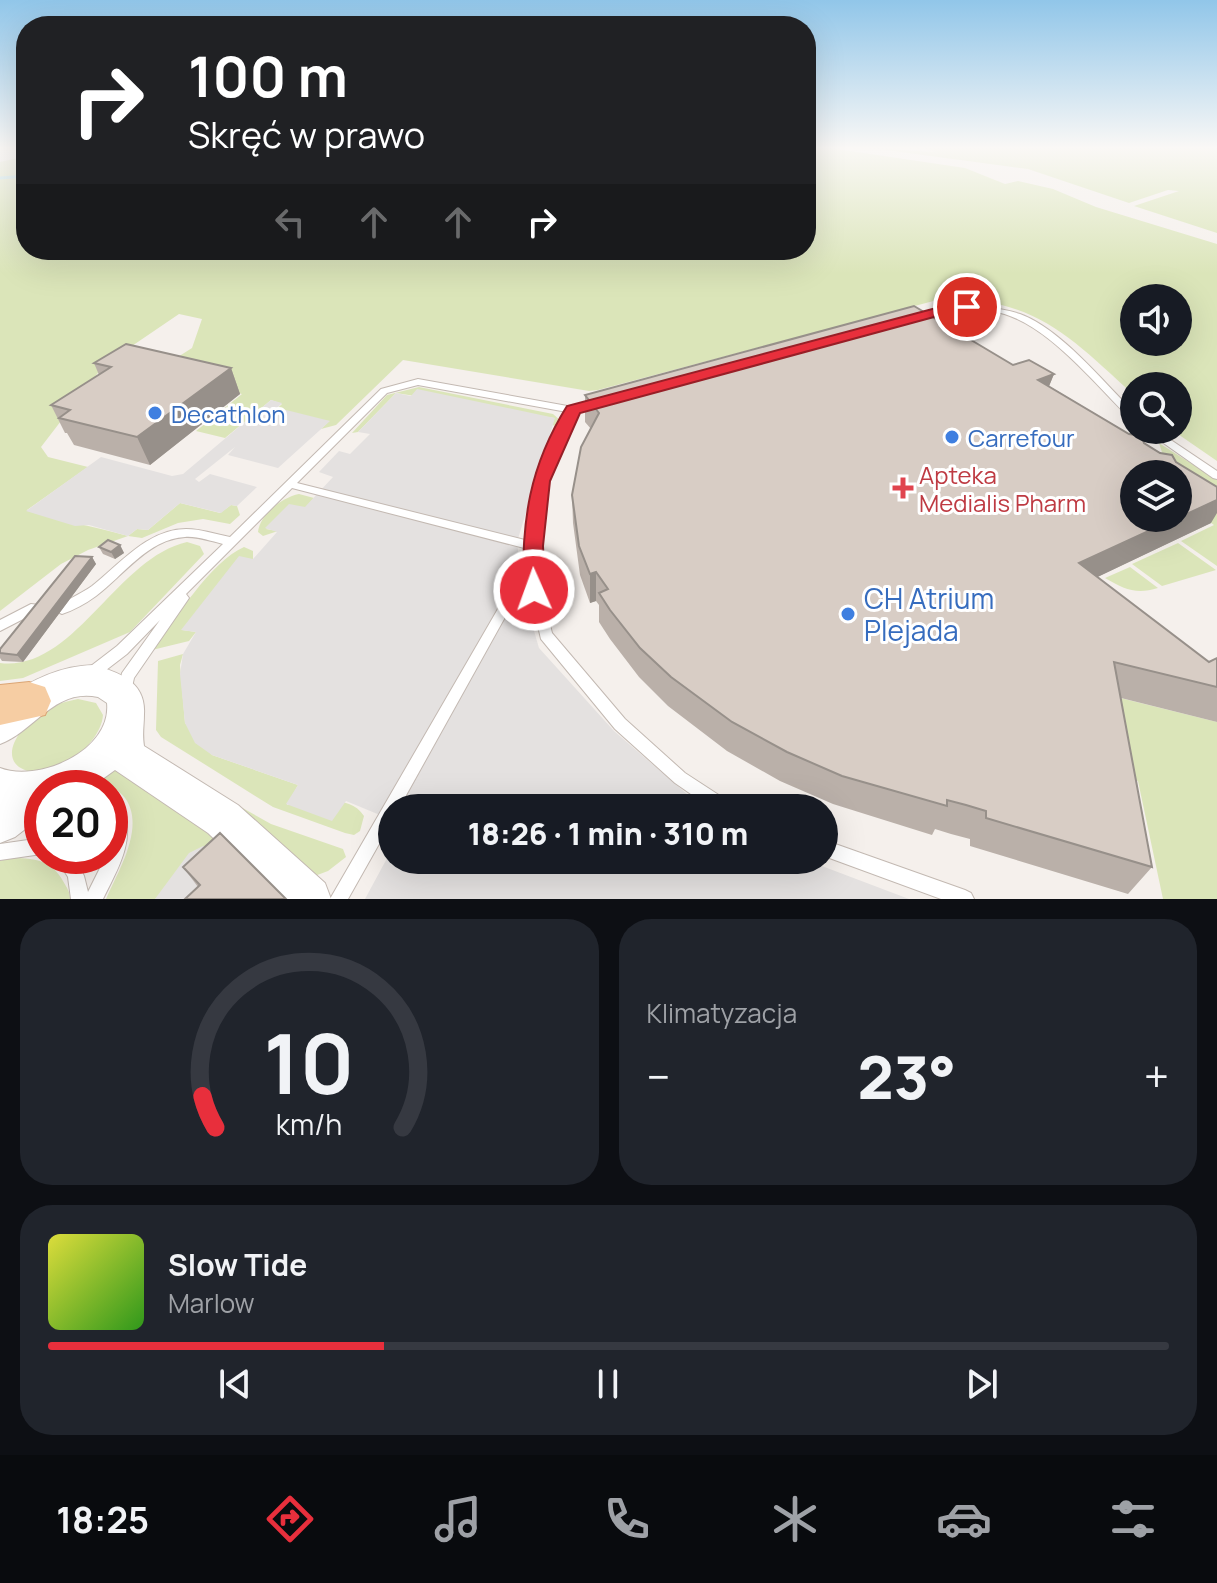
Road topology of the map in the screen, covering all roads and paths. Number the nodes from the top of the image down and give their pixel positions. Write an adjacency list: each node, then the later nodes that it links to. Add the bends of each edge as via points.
1 (900, 321): 3 (lane, via 967,307 1018,316 1056,337)
2 (603, 402): 4 (lane)
3 (1120, 403)
4 (573, 410): 7 (lane, via 418,382 398,386 384,391); 9 (lane, via 540,481)
5 (1170, 444): 6 (lane)
6 (1217, 476)
7 (288, 484): 8 (lane); 9 (lane)
8 (231, 541): 10 (lane); 13 (lane, via 185,533 171,536 139,553 81,603)
9 (533, 546): 11 (lane)
10 (206, 568): 15 (lane, via 122,650); 17 (lane, via 127,677)
11 (534, 590): 21 (lane, via 546,635 620,724); 32 (lane, via 510,598)
12 (43, 609): 14 (lane, via 31,609)
13 (62, 609)
14 (0, 626)
15 (80, 681): 16 (street); 17 (street, via 107,683)
16 (10, 711)
17 (123, 713): 18 (street, via 101,757); 31 (street, via 127,756 223,819)
18 (82, 770)
19 (0, 787): 20 (street)
20 (24, 790)
21 (704, 794)
22 (24, 808): 23 (street)
23 (0, 823)
24 (24, 849): 25 (lane)
25 (0, 852)
26 (838, 853): 33 (lane)
27 (76, 874): 29 (lane)
28 (104, 874): 30 (lane)
29 (80, 899)
30 (94, 899)
31 (309, 899)
32 (339, 899)
33 (965, 899)

